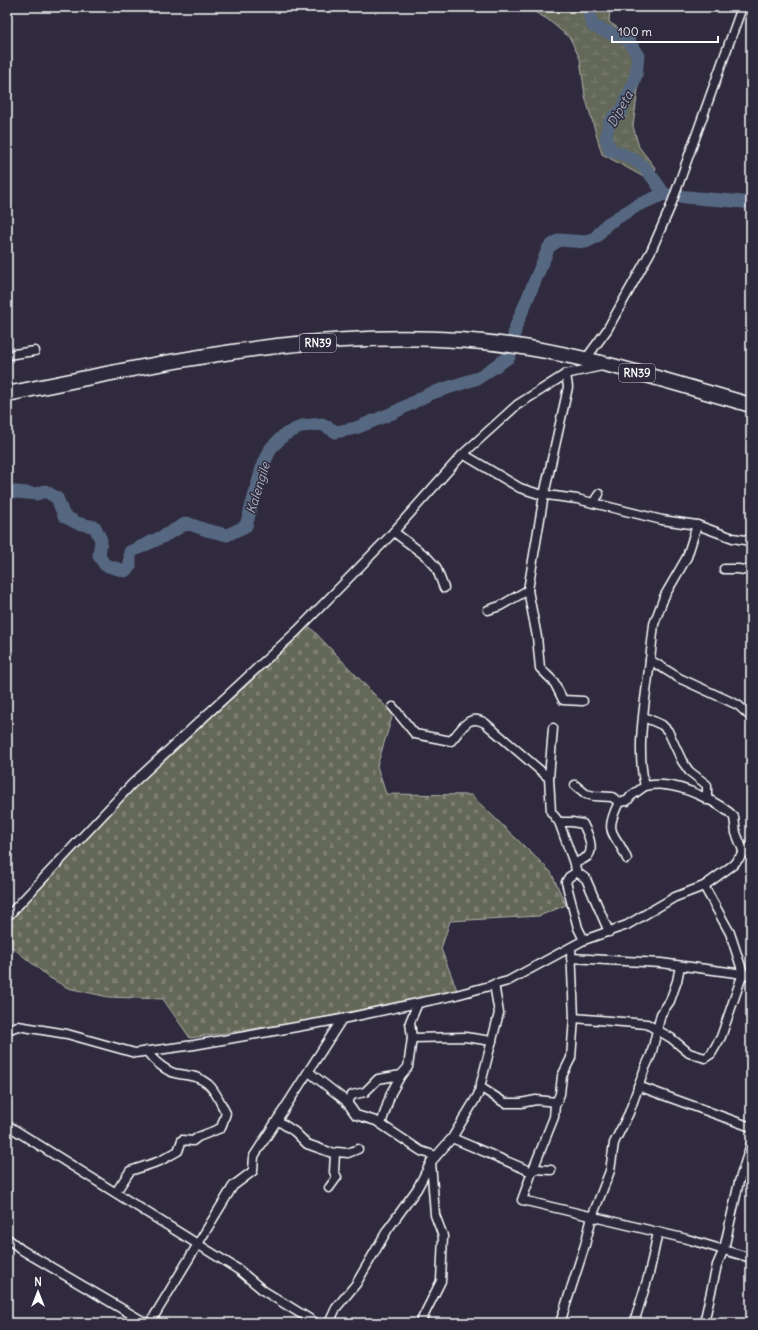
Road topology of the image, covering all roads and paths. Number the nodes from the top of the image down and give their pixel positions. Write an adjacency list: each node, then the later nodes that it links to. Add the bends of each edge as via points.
1 (742, 7): 4 (street, via 670,208 651,251 607,330)
2 (35, 351): 3 (street)
3 (7, 355)
4 (585, 360): 5 (highway, RN39); 7 (highway, RN39, via 503,345 409,338 369,338 266,348 134,368)
5 (607, 365): 6 (street); 8 (highway, RN39)
6 (566, 374): 9 (street, via 517,405); 11 (street, via 568,387)
7 (7, 394)
8 (751, 405)
9 (463, 454): 11 (street, via 520,488); 14 (street)
10 (599, 494): 12 (street)
11 (544, 495): 12 (street); 19 (street)
12 (593, 503): 13 (street, via 662,520)
13 (697, 524): 15 (street, via 733,538); 21 (street, via 687,557 664,597 654,624)
14 (394, 532): 18 (street, via 428,557 436,567); 38 (street, via 297,632 132,784)
15 (751, 541)
16 (724, 569): 17 (street)
17 (751, 571)
18 (444, 588)
19 (528, 590): 20 (street); 22 (street, via 540,668 554,682 562,700)
20 (488, 610)
21 (650, 660): 24 (street); 25 (street)
22 (583, 701)
23 (393, 707): 27 (street, via 415,734 451,741 468,721 479,720)
24 (749, 712)
25 (644, 717): 29 (street, via 641,768); 30 (street, via 662,725 668,731 686,766 694,776 707,785)
26 (553, 728): 27 (street)
27 (549, 778): 32 (street, via 551,812)
28 (575, 785): 31 (street, via 586,794 612,797)
29 (645, 786): 30 (street, via 664,785 678,788); 31 (street, via 627,801)
30 (707, 800): 34 (street, via 720,805 734,817 736,833)
31 (619, 802): 35 (street, via 612,816 610,829)
32 (559, 822): 36 (street); 36 (street, via 583,824 591,845 591,851)
33 (751, 846): 34 (street)
34 (744, 853): 37 (street, via 733,865)
35 (627, 860)
36 (575, 868): 39 (street, via 586,879); 40 (street, via 566,882 578,928)
37 (704, 886): 39 (street, via 675,897 627,925); 44 (street, via 730,933)
38 (7, 917)
39 (609, 932): 40 (street)
40 (584, 940): 41 (street)
41 (571, 948): 42 (street); 45 (street, via 508,981)
42 (571, 958): 43 (street); 47 (street)
43 (680, 966): 44 (street); 50 (street, via 670,1001 661,1014)
44 (747, 974): 50 (street, via 721,1037 711,1054 705,1058 689,1053)
45 (494, 984): 46 (street); 52 (street, via 499,1013)
46 (418, 1003): 48 (street); 51 (street, via 410,1022)
47 (574, 1018): 50 (street, via 647,1024); 58 (street, via 571,1058 562,1076)
48 (342, 1019): 53 (street); 54 (street)
49 (7, 1030): 53 (street, via 18,1026 67,1034 135,1053)
50 (658, 1030): 56 (street)
51 (412, 1038): 52 (street, via 465,1037); 55 (street, via 408,1067)
52 (492, 1041): 57 (street)
53 (147, 1052): 72 (street, via 167,1070 191,1074 207,1084 216,1092 226,1113 221,1128 193,1141 182,1140 178,1151 160,1161 130,1171)
54 (309, 1072): 59 (street); 60 (street)
55 (401, 1075): 59 (street, via 378,1079 365,1092 352,1095); 61 (street, via 391,1093)
56 (638, 1086): 63 (street); 73 (street, via 629,1113 614,1143 610,1171)
57 (480, 1087): 58 (street, via 505,1103 536,1100); 64 (street, via 478,1095)
58 (557, 1102): 70 (street, via 554,1117)
59 (347, 1103): 61 (street, via 356,1115)
60 (277, 1120): 67 (street, via 307,1144); 76 (street, via 254,1156 253,1171 233,1186)
61 (381, 1124): 68 (street)
62 (7, 1125): 72 (street)
63 (751, 1127)
64 (452, 1138): 68 (street); 70 (street)
65 (751, 1144): 77 (street, via 739,1182)
66 (358, 1149): 67 (street)
67 (335, 1154): 71 (street, via 334,1172 337,1177)
68 (434, 1159): 82 (street, via 356,1284 336,1308); 83 (street, via 435,1215 443,1236 441,1281)
69 (550, 1170): 70 (street, via 536,1169)
70 (532, 1172): 73 (street, via 522,1200)
71 (329, 1188)
72 (116, 1192): 76 (street)
73 (592, 1217): 74 (street); 84 (street)
74 (658, 1232): 77 (street); 85 (street, via 649,1274)
75 (7, 1238): 79 (street, via 22,1250)
76 (198, 1244): 80 (street); 81 (street, via 239,1270 264,1291)
77 (724, 1249): 78 (street); 86 (street, via 717,1265)
78 (751, 1258)
79 (146, 1323)
80 (150, 1323)
81 (316, 1323)
82 (329, 1323)
83 (420, 1323)
84 (560, 1323)
85 (634, 1323)
86 (704, 1323)

